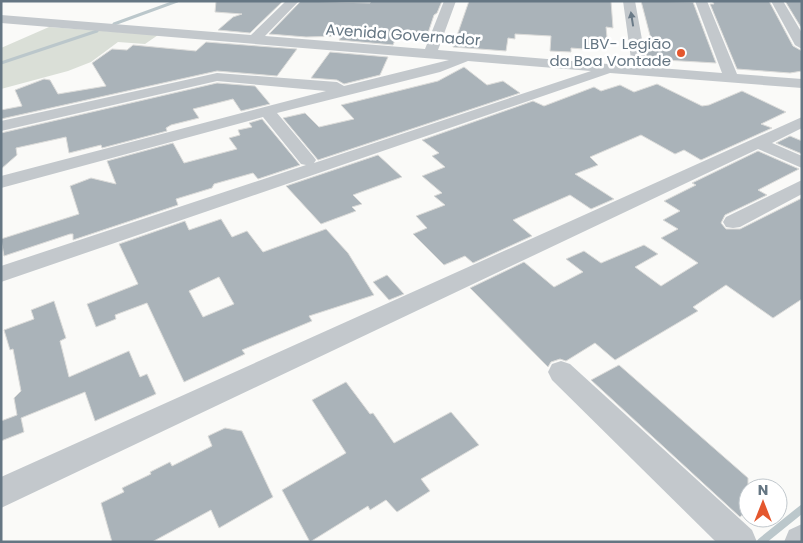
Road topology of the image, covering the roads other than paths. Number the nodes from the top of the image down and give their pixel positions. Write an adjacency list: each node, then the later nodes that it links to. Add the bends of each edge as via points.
1 (293, 1): 8 (street)
2 (450, 1): 10 (street)
3 (618, 1): 12 (street)
4 (629, 1): 12 (street, one-way to 4)
5 (702, 1): 13 (street)
6 (777, 1): 9 (street)
7 (2, 19): 8 (street, Avenida Governador)
8 (254, 40): 10 (street, Avenida Governador)
9 (802, 45)
10 (430, 53): 11 (street, Avenida Governador)
11 (472, 56): 12 (street, Avenida Governador); 15 (street, via 435,69)
12 (626, 70): 13 (street, Avenida Governador); 25 (street)
13 (731, 78): 14 (street, Avenida Governador)
14 (802, 84)
15 (353, 88): 16 (street); 18 (street, via 216,77)
16 (267, 111): 20 (street); 22 (street)
17 (802, 122): 19 (street)
18 (1, 126)
19 (758, 143): 21 (street); 27 (street)
20 (307, 160)
21 (802, 164)
22 (1, 182)
23 (802, 186): 24 (street)
24 (733, 222)
25 (1, 274)
26 (561, 372): 28 (street)
27 (1, 493)
28 (740, 542)

